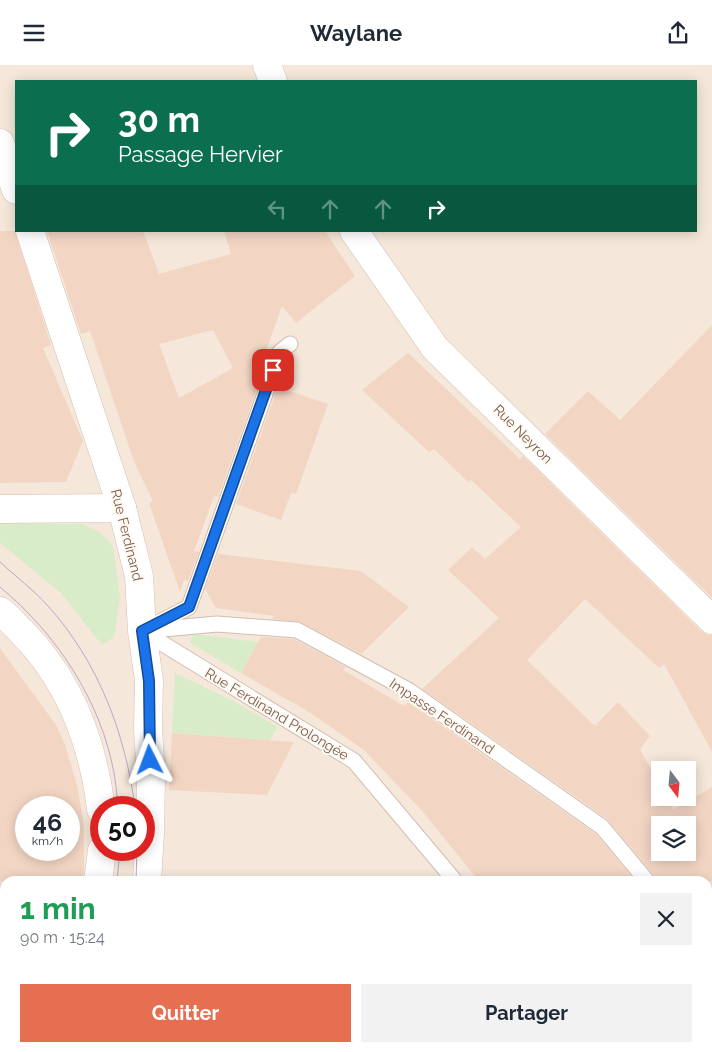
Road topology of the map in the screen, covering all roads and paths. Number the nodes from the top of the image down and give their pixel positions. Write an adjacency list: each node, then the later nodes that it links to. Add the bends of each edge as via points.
1 (267, 65): 2 (street)
2 (273, 80)
3 (0, 143): 4 (street)
4 (15, 187)
5 (30, 232): 8 (street, Rue Ferdinand)
6 (355, 232): 11 (street, Rue Neyron, via 435,348)
7 (290, 344): 12 (lane, via 280,352 189,607)
8 (122, 508): 9 (street); 12 (street, Rue Ferdinand, via 139,576)
9 (0, 509)
10 (0, 611): 13 (street, via 35,645 64,686 84,731)
11 (712, 620)
12 (142, 631): 16 (street, Rue Ferdinand, via 149,681 151,775); 17 (lane, Rue Ferdinand Prolongée, via 354,761); 18 (lane, Impasse Ferdinand, via 217,624 296,629 408,690 602,827)
13 (99, 796)
14 (101, 861): 15 (street)
15 (99, 876)
16 (147, 876)
17 (451, 876)
18 (642, 876)

